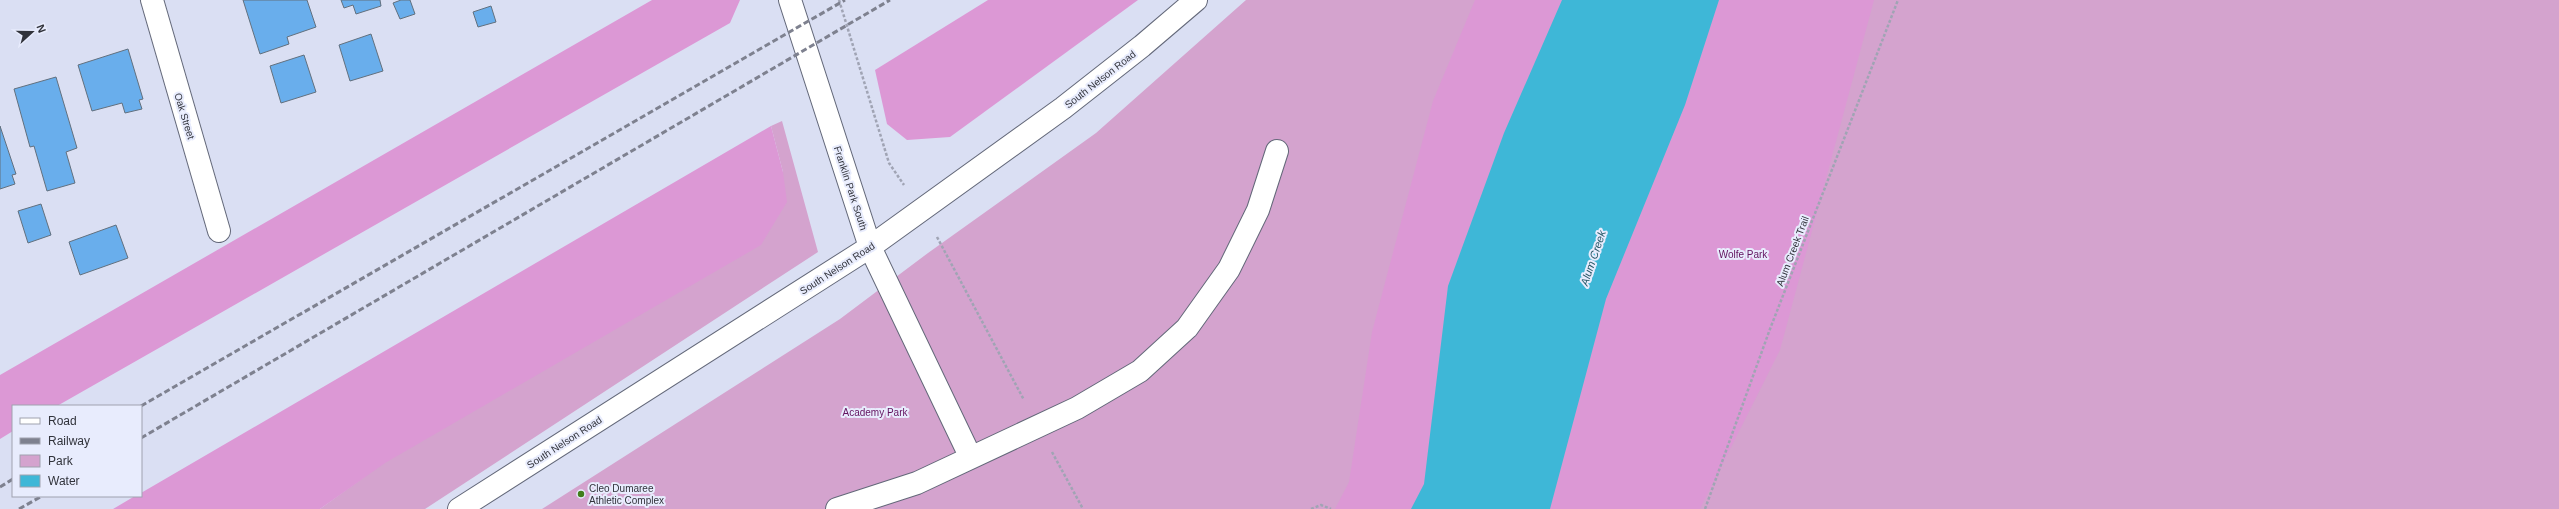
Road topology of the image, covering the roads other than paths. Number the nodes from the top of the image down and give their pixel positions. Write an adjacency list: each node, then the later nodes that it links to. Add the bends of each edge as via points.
1 (152, 0): 5 (main road, Oak Street)
2 (790, 0): 6 (main road, Franklin Park South)
3 (1196, 0): 6 (main road, South Nelson Road, via 1063,108)
4 (1277, 151): 7 (main road, via 1258,210 1229,269 1187,328 1140,372 1077,408)
5 (219, 231)
6 (870, 247): 7 (main road, Franklin Park South); 9 (main road, South Nelson Road)
7 (970, 456): 8 (main road, via 917,483)
8 (859, 506): 10 (main road)
9 (459, 509)
10 (837, 509)

